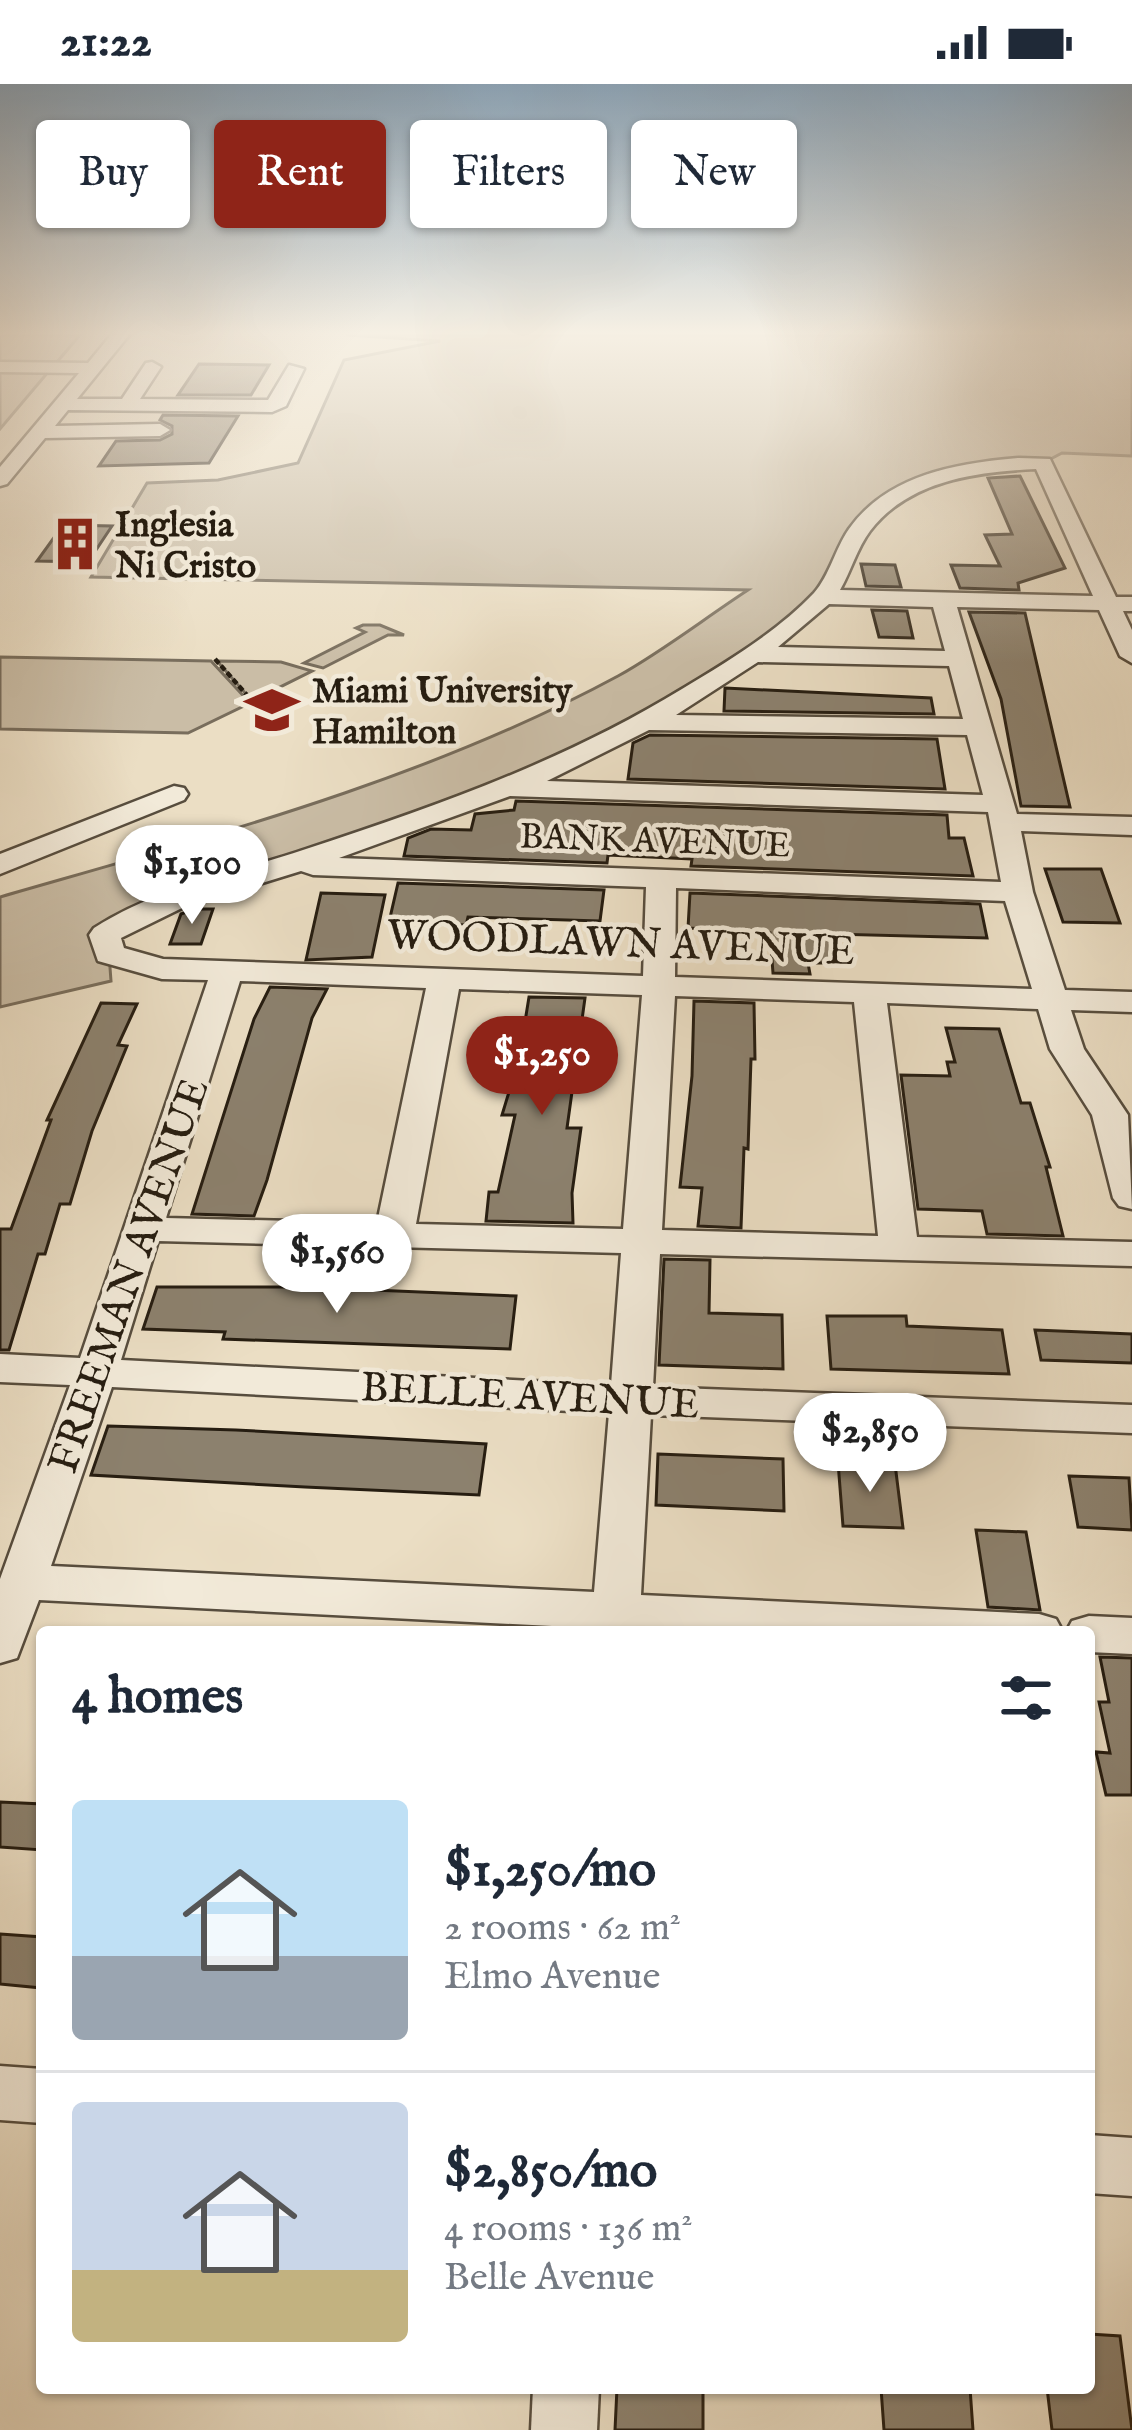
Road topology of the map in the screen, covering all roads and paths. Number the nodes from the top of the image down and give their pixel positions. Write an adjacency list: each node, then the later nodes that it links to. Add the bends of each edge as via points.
1 (30, 444): 2 (street)
2 (0, 480)
3 (824, 597): 4 (street); 5 (street, via 880,506 982,464 1043,463); 6 (street)
4 (943, 600): 5 (street); 9 (street)
5 (1120, 604): 7 (street)
6 (749, 654): 9 (street); 11 (street)
7 (1132, 656)
8 (214, 658): 10 (path, via 254,703)
9 (959, 659): 12 (street)
10 (275, 712)
11 (645, 722): 12 (street); 13 (street)
12 (978, 728): 15 (street)
13 (506, 788): 15 (street); 18 (street)
14 (174, 794): 17 (street)
15 (1003, 813): 16 (street); 20 (street)
16 (1132, 826)
17 (0, 865)
18 (290, 865): 19 (street, BANK AVENUE); 21 (street, WOODLAWN AVENUE, via 105,935 109,954 162,970)
19 (661, 878): 20 (street, BANK AVENUE); 23 (street)
20 (1018, 892): 25 (street)
21 (227, 973): 22 (street, WOODLAWN AVENUE); 28 (street, FREEMAN AVENUE)
22 (444, 980): 23 (street, WOODLAWN AVENUE); 29 (street)
23 (659, 987): 24 (street, WOODLAWN AVENUE); 30 (street)
24 (869, 994): 25 (street, WOODLAWN AVENUE); 31 (street)
25 (1053, 1000): 26 (street, WOODLAWN AVENUE); 27 (street, via 1067,1049 1109,1115)
26 (1132, 1003)
27 (1132, 1198)
28 (143, 1229): 29 (street); 34 (street, FREEMAN AVENUE)
29 (395, 1231): 30 (street)
30 (641, 1244): 31 (street); 35 (street)
31 (899, 1249): 32 (street)
32 (1132, 1253)
33 (0, 1368): 34 (street, BELLE AVENUE)
34 (97, 1372): 35 (street, BELLE AVENUE); 37 (street, FREEMAN AVENUE)
35 (629, 1400): 36 (street, BELLE AVENUE); 39 (street)
36 (1132, 1419)
37 (22, 1582): 38 (street); 43 (street, FREEMAN AVENUE)
38 (328, 1614): 39 (street)
39 (616, 1622): 40 (street)
40 (774, 1626)
41 (1095, 1634): 42 (street)
42 (1132, 1636)
43 (0, 1645)
44 (0, 2093): 45 (street)
45 (36, 2096)
46 (1095, 2164): 47 (street)
47 (1132, 2167)
48 (566, 2394): 49 (street)
49 (564, 2430)

